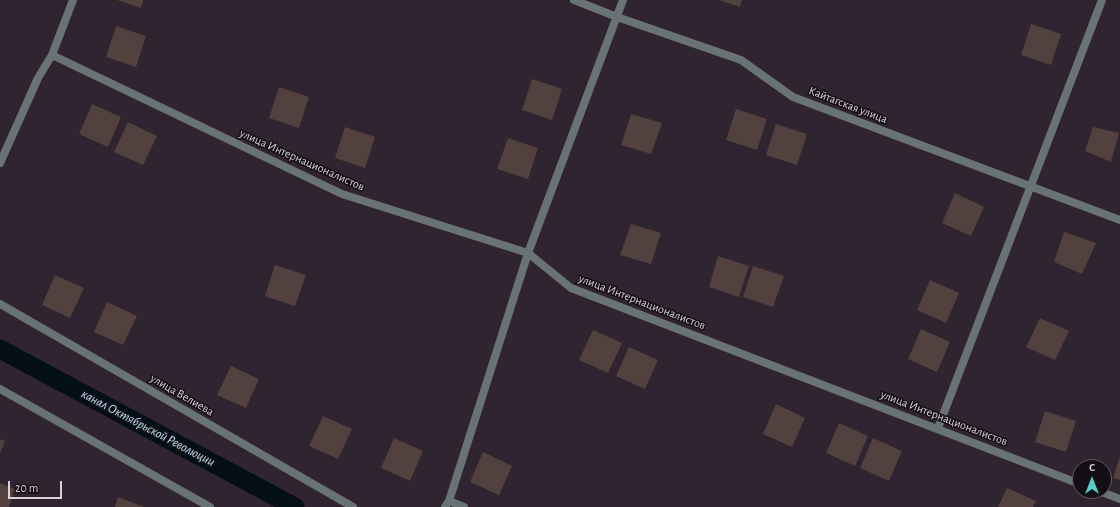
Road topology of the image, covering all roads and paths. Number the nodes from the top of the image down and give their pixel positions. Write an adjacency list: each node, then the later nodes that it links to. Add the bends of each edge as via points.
1 (73, 0): 6 (street)
2 (574, 0): 5 (street, Кайтагская улица)
3 (623, 0): 5 (street)
4 (1102, 0): 8 (street)
5 (617, 17): 8 (street, Кайтагская улица, via 741,60 793,97); 10 (street)
6 (52, 55): 7 (street, via 38,78); 10 (street, улица Интернационалистов, via 342,194)
7 (0, 164)
8 (1030, 187): 9 (street, Кайтагская улица); 13 (street)
9 (1120, 220)
10 (528, 254): 13 (street, улица Интернационалистов, via 571,288); 15 (street)
11 (0, 304): 17 (street, улица Велиева)
12 (0, 389): 16 (street)
13 (938, 428): 14 (street, улица Интернационалистов)
14 (1072, 481)
15 (447, 504): 18 (street)
16 (210, 507)
17 (353, 507)
18 (464, 507)

